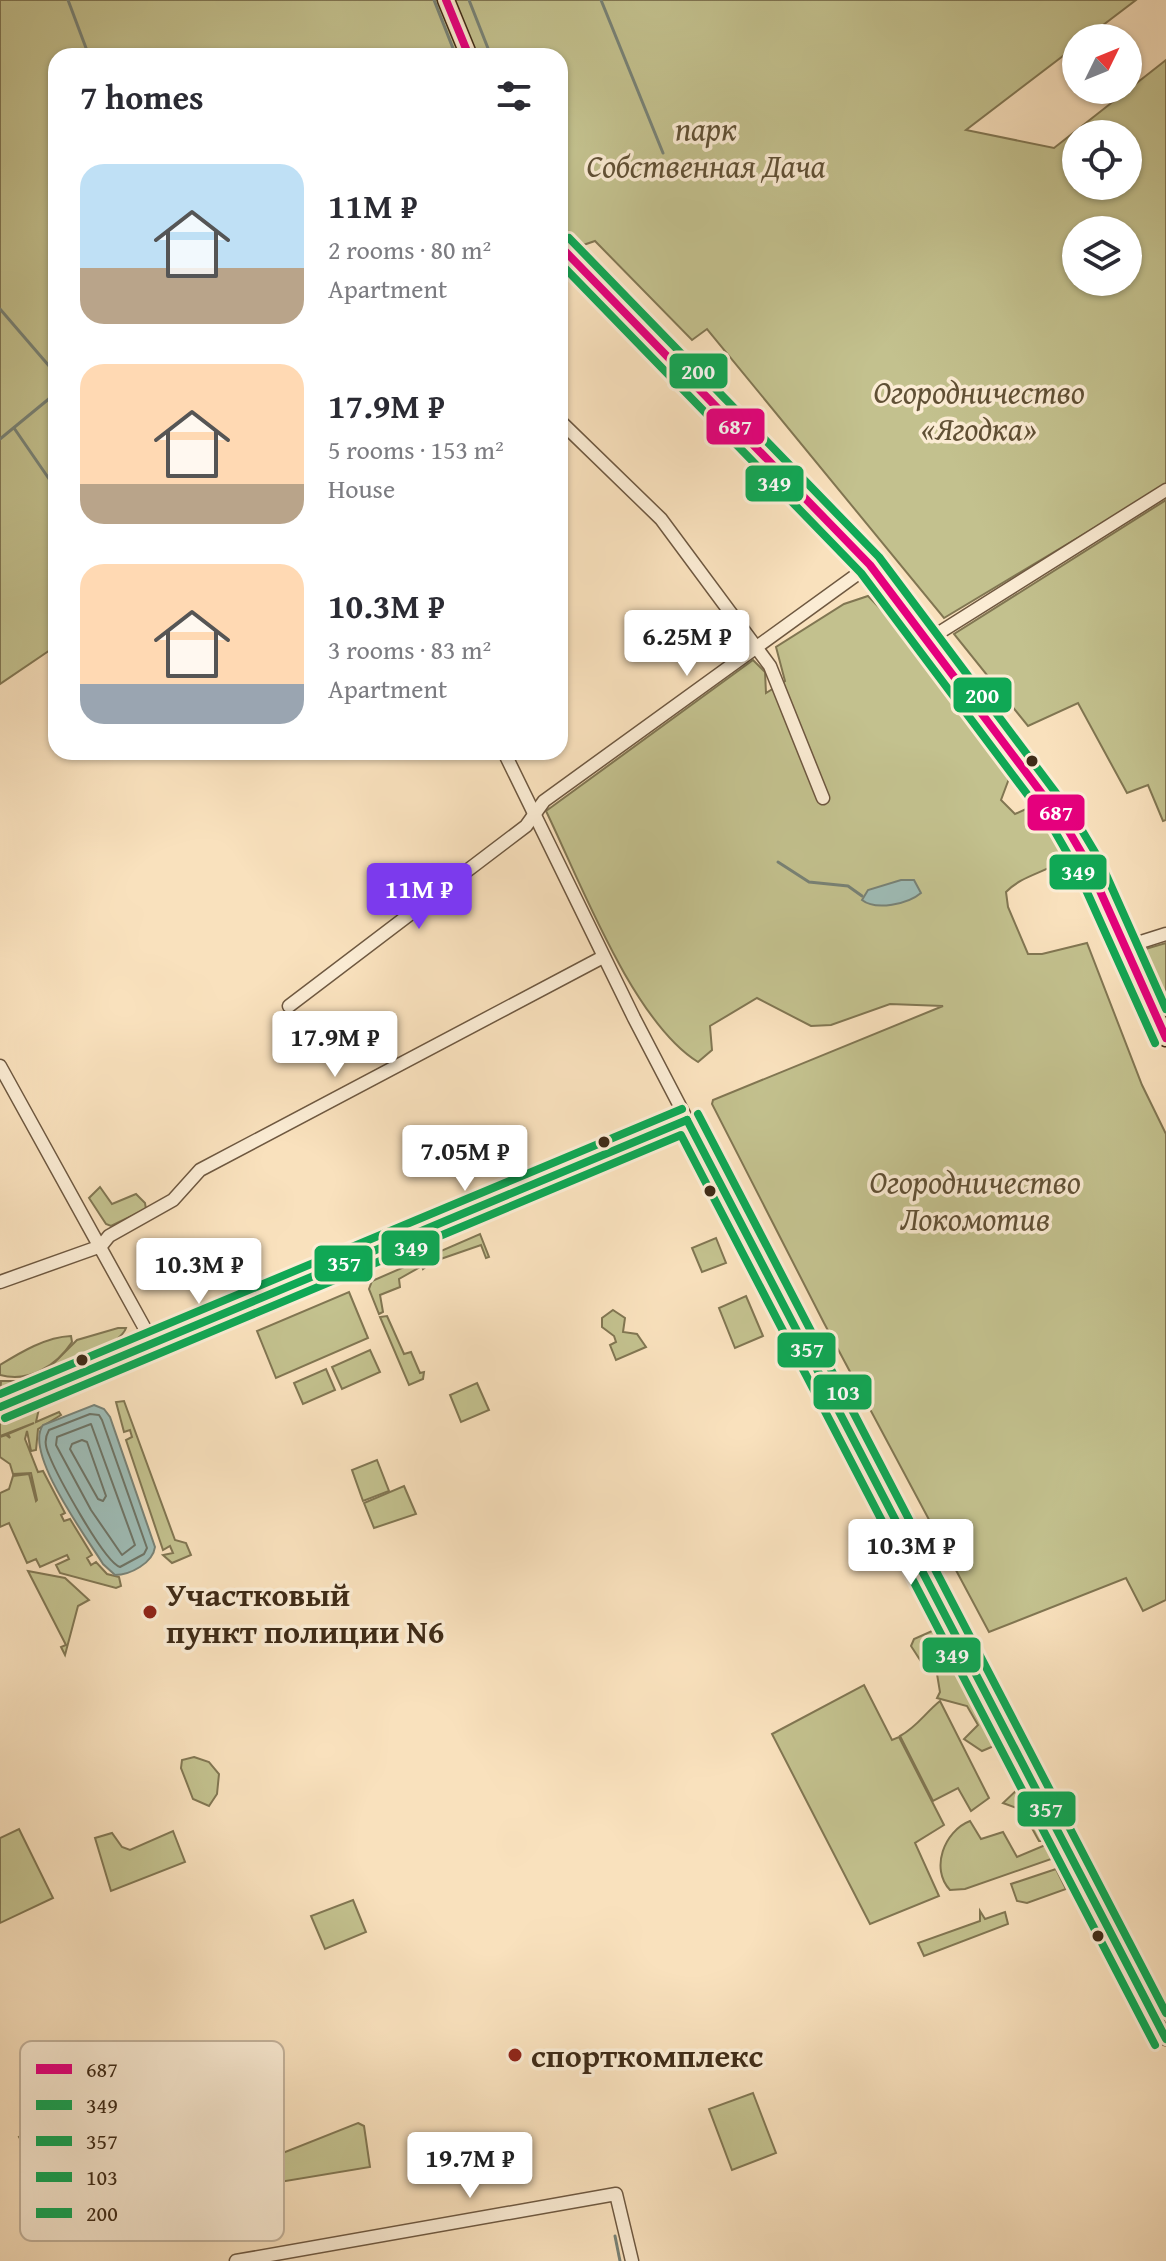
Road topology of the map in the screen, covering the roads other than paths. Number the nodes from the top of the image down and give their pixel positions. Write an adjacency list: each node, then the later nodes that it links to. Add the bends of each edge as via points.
1 (446, 0): 2 (main road)
2 (466, 48)
3 (568, 258): 6 (main road)
4 (568, 429): 8 (street, via 661,519)
5 (1166, 490): 7 (street)
6 (870, 565): 7 (main road); 8 (street)
7 (926, 641): 13 (main road, via 1064,823)
8 (757, 650): 10 (street, via 770,666); 11 (street, via 544,801)
9 (508, 760): 11 (street)
10 (823, 798)
11 (533, 815): 14 (street); 15 (street, via 517,834)
12 (1166, 934): 13 (street)
13 (1125, 947): 16 (main road)
14 (603, 957): 18 (street); 19 (street, via 200,1170 173,1200 109,1236)
15 (289, 1006)
16 (1166, 1038)
17 (0, 1066): 19 (street)
18 (687, 1120): 21 (street); 23 (street)
19 (101, 1246): 20 (street); 21 (street)
20 (0, 1282)
21 (154, 1345): 22 (street)
22 (0, 1407)
23 (1166, 2039)
24 (236, 2261): 25 (street, via 616,2194)
25 (632, 2261)

